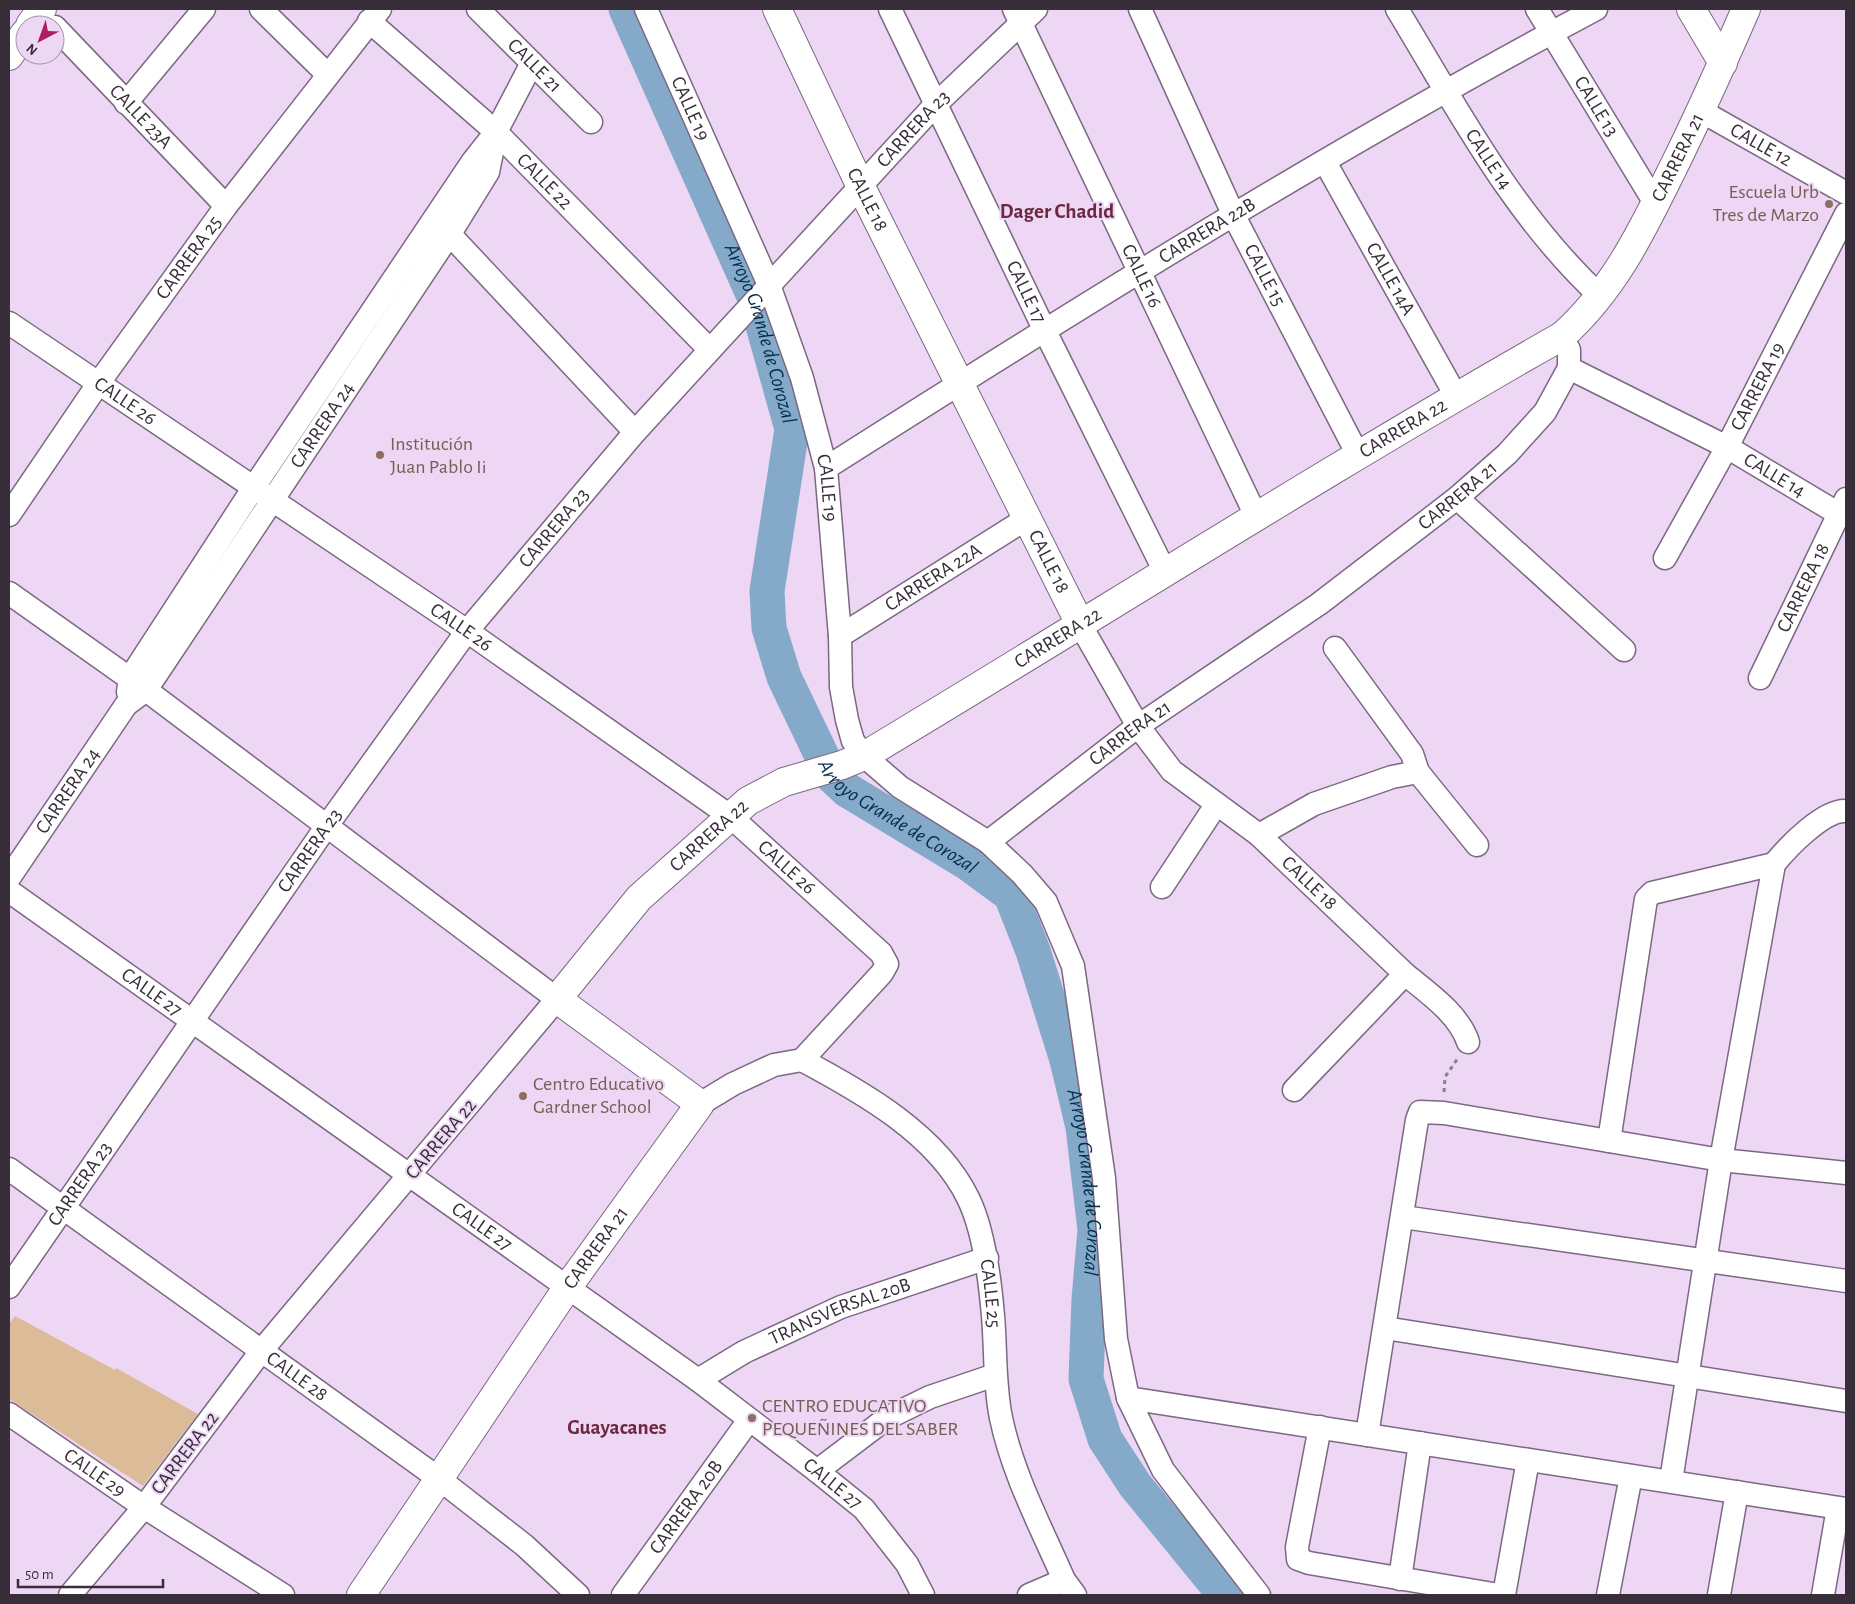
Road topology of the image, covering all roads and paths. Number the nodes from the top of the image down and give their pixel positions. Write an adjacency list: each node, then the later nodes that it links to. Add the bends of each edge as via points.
1 (204, 9): 21 (street)
2 (261, 9): 19 (street)
3 (478, 9): 17 (street, CALLE 21)
4 (646, 9): 35 (street, CALLE 19)
5 (777, 9): 27 (street, CALLE 18)
6 (890, 9): 22 (street, CALLE 17)
7 (1140, 9): 32 (street, CALLE 15)
8 (1397, 9): 20 (street, CALLE 14)
9 (1538, 9): 15 (street, CALLE 13)
10 (1596, 9): 15 (street, CARRERA 22B)
11 (1691, 9): 18 (street)
12 (1746, 9): 18 (street, CARRERA 21)
13 (1024, 14): 22 (street, CARRERA 23); 34 (street, CALLE 16)
14 (375, 15): 19 (street, CARRERA 25); 25 (street, CALLE 22)
15 (1551, 32): 20 (street, CARRERA 22B); 29 (street, CALLE 13)
16 (65, 45): 21 (street, CALLE 23A)
17 (532, 63): 24 (street, CALLE 21); 25 (street, CARRERA 24)
18 (1723, 63): 23 (street, CARRERA 21)
19 (327, 74): 30 (street, CARRERA 25)
20 (1446, 90): 26 (street, CARRERA 22B); 36 (street, CALLE 14, via 1493,167 1538,231)
21 (126, 103): 30 (street, CALLE 23A)
22 (936, 105): 27 (street, CARRERA 23); 38 (street, CALLE 17)
23 (1701, 111): 28 (street, CALLE 12); 29 (street, CARRERA 21)
24 (591, 122)
25 (496, 132): 33 (street, CARRERA 24, via 488,172); 40 (street, CALLE 22)
26 (1325, 162): 32 (street, CARRERA 22B); 44 (street, CALLE 14A)
27 (861, 187): 35 (street, CARRERA 23); 42 (street, CALLE 18)
28 (1846, 193)
29 (1656, 203): 36 (street, CARRERA 21, via 1631,251)
30 (226, 206): 43 (street, CARRERA 25)
31 (1846, 214): 46 (street, CARRERA 19)
32 (1234, 216): 34 (street, CARRERA 22B); 47 (street, CALLE 15)
33 (443, 226): 45 (street); 49 (street, CARRERA 24); 51 (street, CARRERA 24)
34 (1139, 273): 38 (street, CARRERA 22B); 54 (street, CALLE 16)
35 (764, 291): 40 (street, CARRERA 23); 48 (street, CALLE 19, via 802,378)
36 (1600, 296): 39 (street, CARRERA 21)
37 (9, 323): 43 (street, CALLE 26)
38 (1045, 331): 42 (street, CARRERA 22B); 57 (street, CALLE 17)
39 (1562, 336): 41 (street, via 1570,350); 44 (street, CARRERA 22)
40 (710, 350): 45 (street, CARRERA 23)
41 (1569, 368): 46 (street, CALLE 14); 50 (street, CARRERA 21, via 1545,412 1507,454)
42 (961, 383): 48 (street, CARRERA 22B); 55 (street, CALLE 18)
43 (98, 384): 49 (street, CALLE 26); 53 (street, CARRERA 25)
44 (1456, 396): 47 (street, CARRERA 22)
45 (635, 432): 60 (street, CARRERA 23)
46 (1727, 447): 52 (street, CALLE 14); 56 (street, CARRERA 19)
47 (1358, 455): 54 (street, CARRERA 22)
48 (826, 468): 61 (street, CALLE 19)
49 (254, 487): 51 (street, CALLE 26); 65 (street, CARRERA 24)
50 (1457, 498): 63 (street); 66 (street, CARRERA 21, via 1319,604)
51 (273, 500): 60 (street, CALLE 26); 65 (street, CARRERA 24)
52 (1844, 509): 64 (street, CARRERA 18)
53 (9, 515)
54 (1256, 516): 57 (street, CARRERA 22)
55 (1026, 519): 59 (street, CALLE 18); 61 (street, CARRERA 22A)
56 (1665, 558)
57 (1166, 572): 59 (street, CARRERA 22)
58 (9, 594): 65 (street)
59 (1081, 626): 66 (street, CALLE 18); 67 (street, CARRERA 22)
60 (467, 631): 71 (street, CALLE 26); 72 (street, CARRERA 23)
61 (840, 636): 67 (street, CALLE 19, via 841,687 854,741)
62 (1336, 648): 68 (street, via 1412,754)
63 (1624, 650)
64 (1760, 678)
65 (138, 684): 72 (street); 77 (street, CARRERA 24)
66 (1138, 726): 69 (street, CALLE 18, via 1172,771); 74 (street, CARRERA 21)
67 (853, 760): 71 (street, CARRERA 22, via 784,782 748,801); 74 (street)
68 (1418, 772): 73 (street, via 1392,777 1314,804); 75 (street)
69 (1216, 806): 73 (street, CALLE 18); 78 (street)
70 (1846, 812): 76 (street, via 1818,822 1787,848)
71 (730, 816): 81 (street, CARRERA 22, via 639,898); 84 (street, CALLE 26, via 882,953 887,964)
72 (326, 826): 81 (street); 82 (street, CARRERA 23)
73 (1259, 835): 80 (street, CALLE 18)
74 (988, 842): 105 (street, via 1046,902 1073,966 1104,1178 1116,1339)
75 (1477, 846)
76 (1774, 864): 88 (street, via 1652,893 1646,898); 89 (street)
77 (9, 878)
78 (1162, 887)
79 (9, 890): 82 (street, CALLE 27)
80 (1405, 974): 83 (street, CALLE 18, via 1453,1018); 85 (street)
81 (557, 999): 86 (street); 92 (street, CARRERA 22)
82 (191, 1021): 92 (street, CALLE 27); 93 (street, CARRERA 23)
83 (1468, 1042): 87 (path, via 1445,1077)
84 (802, 1060): 86 (street, CARRERA 21, via 774,1065); 95 (street, CALLE 25, via 840,1080 895,1117 943,1158 968,1198)
85 (1294, 1090)
86 (700, 1104): 99 (street, CARRERA 21)
87 (1444, 1112): 88 (street); 94 (street, via 1420,1112)
88 (1609, 1141): 89 (street)
89 (1721, 1160): 91 (street); 96 (street)
90 (9, 1169): 93 (street, CALLE 28)
91 (1846, 1173)
92 (410, 1176): 99 (street, CALLE 27); 101 (street, CARRERA 22)
93 (64, 1207): 98 (street, CARRERA 23); 101 (street, CALLE 28)
94 (1403, 1217): 96 (street); 100 (street)
95 (987, 1258): 102 (street, CALLE 25); 104 (street, TRANSVERSAL 20B, via 841,1307 744,1352)
96 (1705, 1260): 97 (street); 103 (street)
97 (1846, 1281)
98 (9, 1287)
99 (567, 1288): 104 (street, CALLE 27); 115 (street, CARRERA 21)
100 (1385, 1328): 103 (street); 110 (street)
101 (262, 1350): 115 (street, CALLE 28); 118 (street, CARRERA 22)
102 (996, 1375): 113 (street, via 930,1397 887,1418); 121 (street, CALLE 25, via 1000,1417 1014,1469)
103 (1687, 1376): 106 (street); 116 (street)
104 (698, 1380): 108 (street, CALLE 27)
105 (1128, 1398): 109 (street); 129 (street, via 1163,1470)
106 (1846, 1402)
107 (9, 1414): 118 (street, CALLE 29)
108 (749, 1420): 113 (street, CALLE 27); 126 (street, CARRERA 20B)
109 (1320, 1427): 110 (street); 120 (street, via 1297,1547 1298,1559)
110 (1367, 1435): 111 (street)
111 (1420, 1443): 112 (street); 120 (street)
112 (1528, 1460): 114 (street); 131 (street)
113 (817, 1471): 127 (street, CALLE 27, via 864,1509 907,1564)
114 (1631, 1476): 116 (street); 132 (street)
115 (438, 1478): 124 (street, CARRERA 21); 125 (street, CALLE 28, via 524,1545)
116 (1671, 1481): 117 (street)
117 (1737, 1492): 119 (street); 133 (street)
118 (144, 1507): 122 (street, CARRERA 22); 123 (street, CALLE 29)
119 (1842, 1509): 134 (street)
120 (1400, 1579): 130 (street)
121 (1070, 1587): 128 (street)
122 (70, 1595)
123 (283, 1595)
124 (361, 1595)
125 (578, 1595)
126 (623, 1595)
127 (923, 1595)
128 (1029, 1595)
129 (1259, 1595)
130 (1499, 1595)
131 (1504, 1595)
132 (1608, 1595)
133 (1718, 1595)
134 (1823, 1595)

